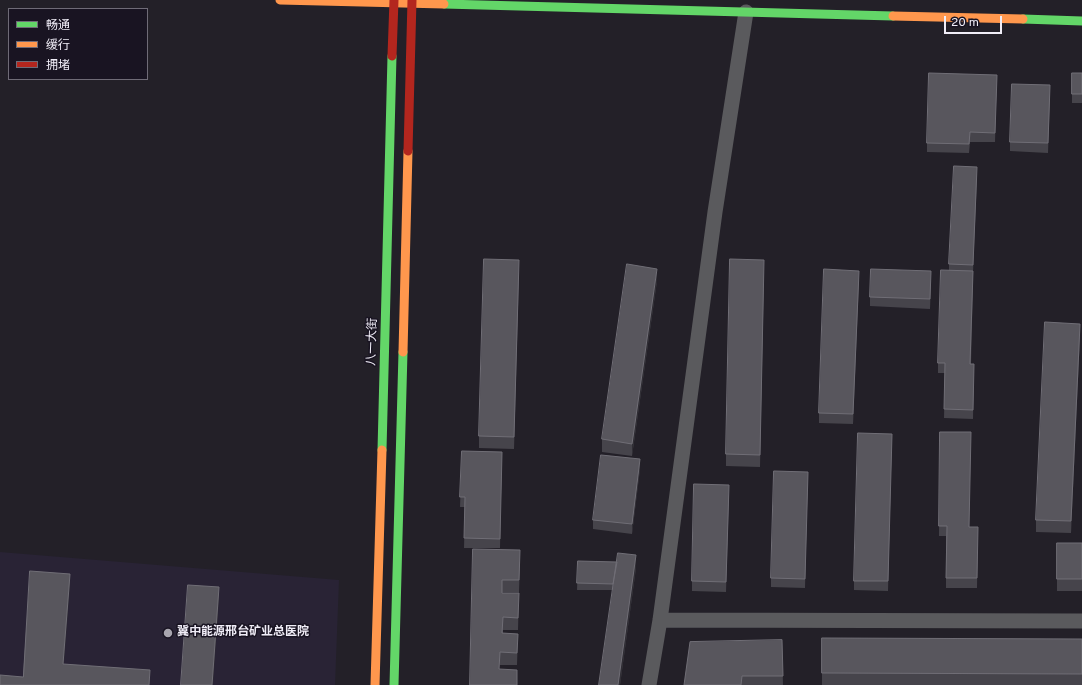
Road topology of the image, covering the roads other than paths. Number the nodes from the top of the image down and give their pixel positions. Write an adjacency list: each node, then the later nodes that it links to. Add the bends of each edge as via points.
1 (280, 0): 2 (street)
2 (394, 1): 3 (street); 8 (street, 八一大街)
3 (412, 2): 4 (street); 9 (street)
4 (746, 12): 5 (street); 6 (street, via 715,212)
5 (1082, 21)
6 (660, 620): 7 (street); 10 (street)
7 (1082, 622)
8 (375, 685)
9 (394, 685)
10 (649, 685)

